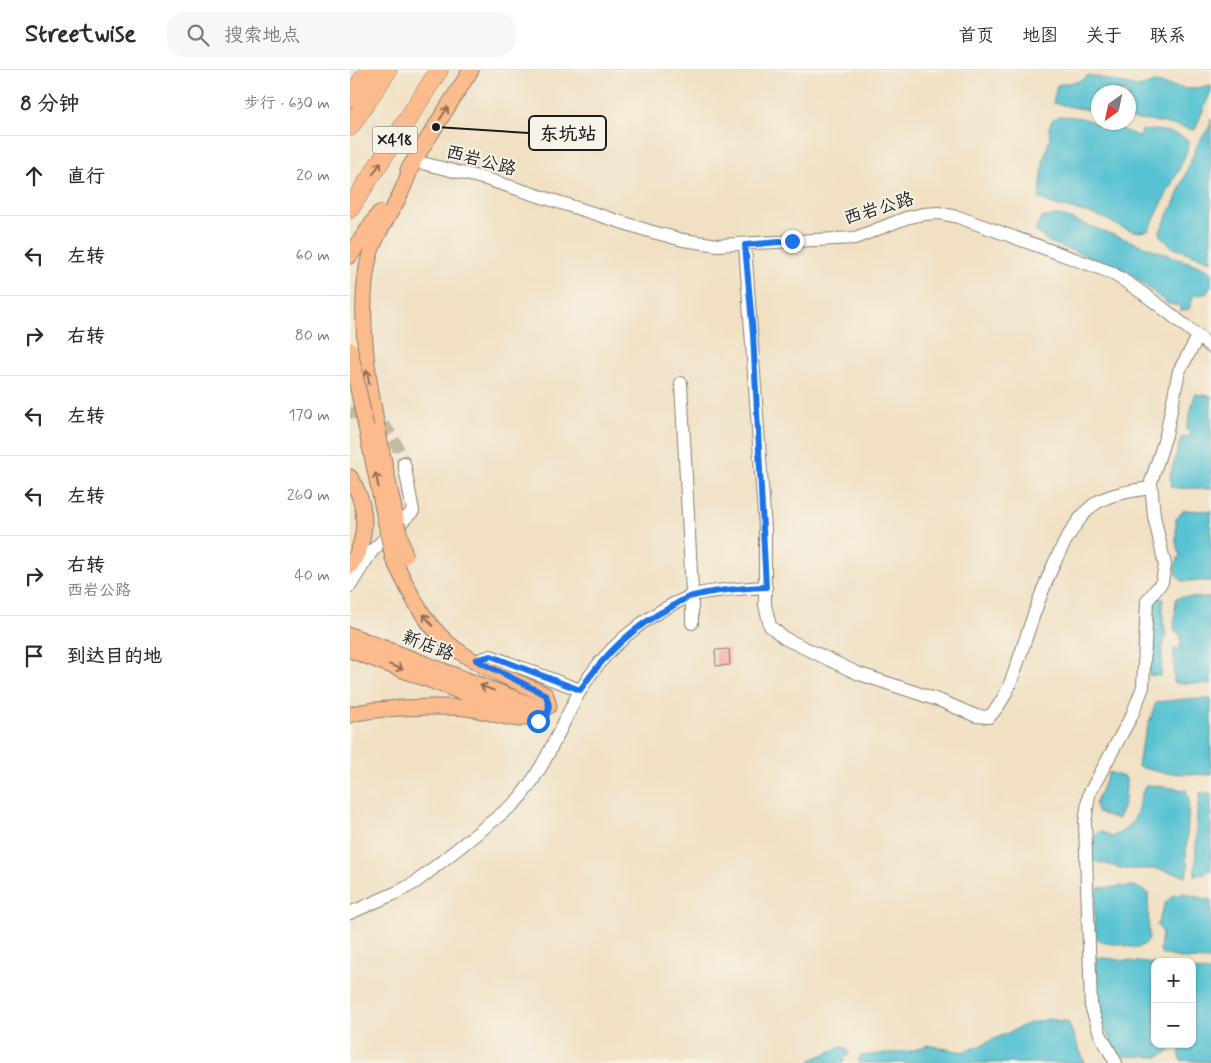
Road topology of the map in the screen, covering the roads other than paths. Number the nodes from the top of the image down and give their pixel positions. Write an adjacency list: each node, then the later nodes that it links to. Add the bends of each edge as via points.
1 (369, 70): 5 (highway)
2 (388, 70): 6 (highway, X418)
3 (438, 70): 8 (highway, X418, one-way to 3)
4 (471, 70): 7 (main road, X418, one-way to 4)
5 (350, 98)
6 (350, 127)
7 (414, 161): 9 (street, 西岩公路, via 486,179 683,240); 10 (main road, X418); 18 (main road, one-way to 7, via 364,358 361,304 369,256 378,230 396,202)
8 (350, 209)
9 (745, 245): 11 (street, 西岩公路, via 854,238 906,218 939,213 1110,272); 21 (street, via 753,334)
10 (350, 256)
11 (1198, 337): 12 (street, 西岩公路); 17 (street, via 1179,372)
12 (1211, 347)
13 (350, 350): 18 (main road, one-way to 13, bridge)
14 (681, 382): 22 (street)
15 (404, 463): 20 (street, via 413,511 372,551)
16 (350, 476): 19 (main road, via 360,492 365,518 364,536)
17 (1151, 488): 21 (street, via 1100,500 1091,507 1064,544 1036,606 1008,689 989,717 976,716 857,673 784,638 770,626 765,605); 32 (street, via 1165,574 1147,601 1142,687 1132,715 1089,794 1085,823 1091,1006 1100,1034)
18 (392, 526): 26 (main road, one-way to 18, bridge, via 447,643 427,620 409,591)
19 (350, 566)
20 (350, 586)
21 (766, 587): 22 (street)
22 (692, 596): 23 (street); 27 (street, via 642,623 619,642)
23 (692, 623)
24 (350, 635): 28 (main road, 新店路, one-way to 24, via 542,710)
25 (350, 650): 30 (main road, 新店路, one-way to 30)
26 (476, 660): 27 (street, via 491,656); 28 (main road, via 546,695)
27 (580, 690): 31 (street, via 527,790 515,803 416,882)
28 (549, 706): 30 (street, via 546,718)
29 (350, 715): 30 (main road, via 424,707 468,708 499,717)
30 (538, 721)
31 (350, 913)
32 (1116, 1063)

